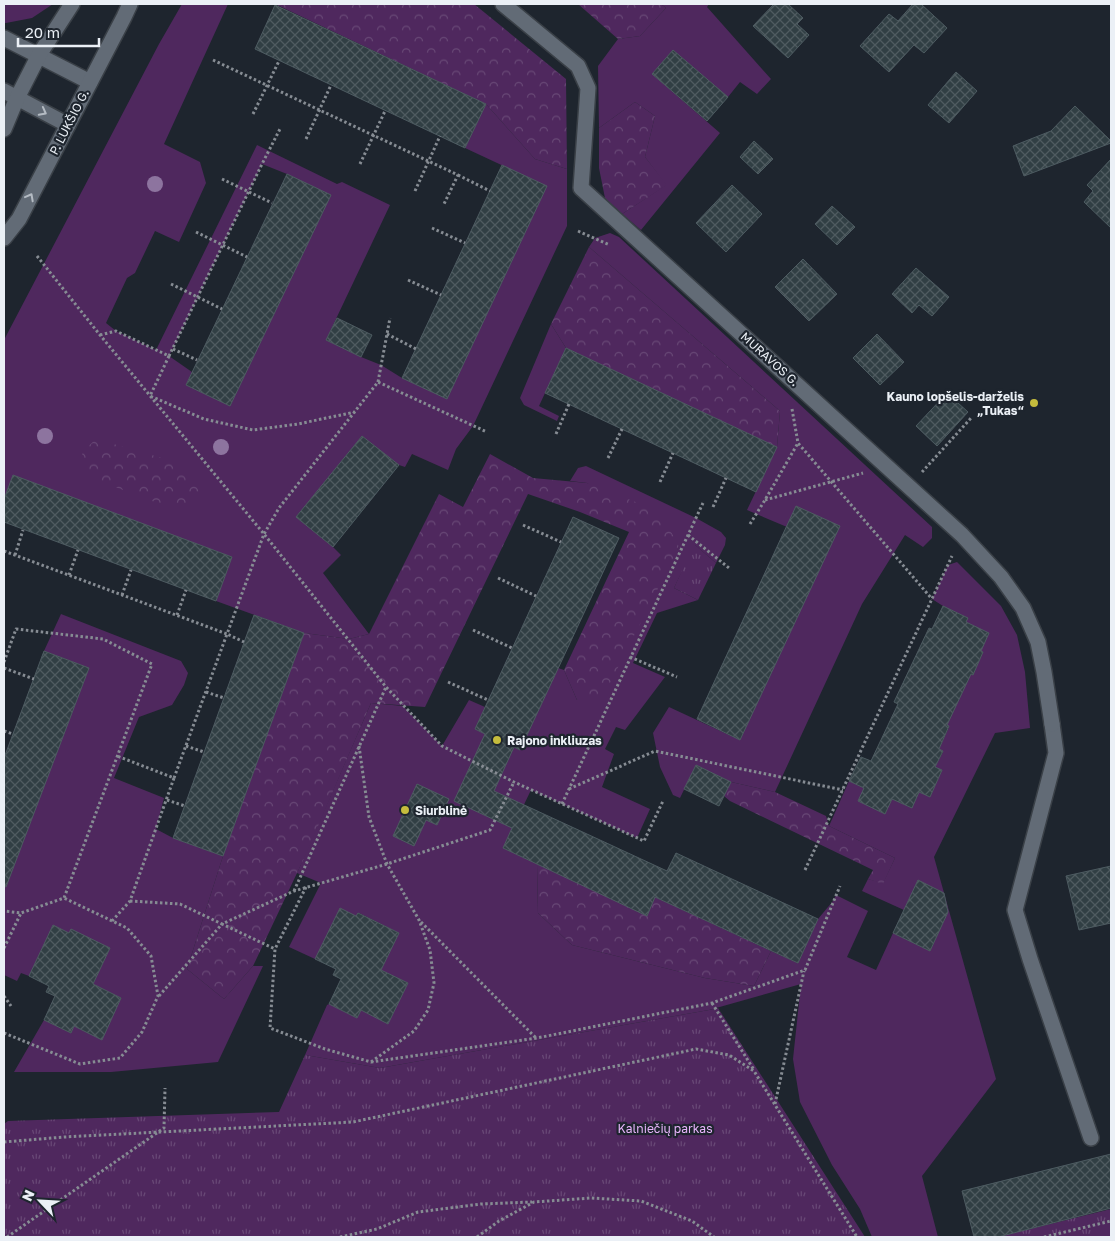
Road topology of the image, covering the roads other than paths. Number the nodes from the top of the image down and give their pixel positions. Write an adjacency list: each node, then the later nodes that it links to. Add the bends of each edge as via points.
1 (72, 4): 5 (street)
2 (130, 4): 6 (street, P. LUKŠIO G.)
3 (503, 4): 12 (street, MURAVOS G., via 578,66 588,88 581,188 962,535 1001,577 1022,608 1038,642 1056,753 1016,910)
4 (4, 38): 5 (street)
5 (39, 55): 6 (street); 8 (street)
6 (90, 82): 9 (street, P. LUKŠIO G.)
7 (4, 91): 8 (street)
8 (17, 98): 9 (street, one-way to 9); 10 (street)
9 (68, 125): 11 (street, P. LUKŠIO G., one-way to 9, via 19,219)
10 (4, 130)
11 (4, 238)
12 (1092, 1138)

